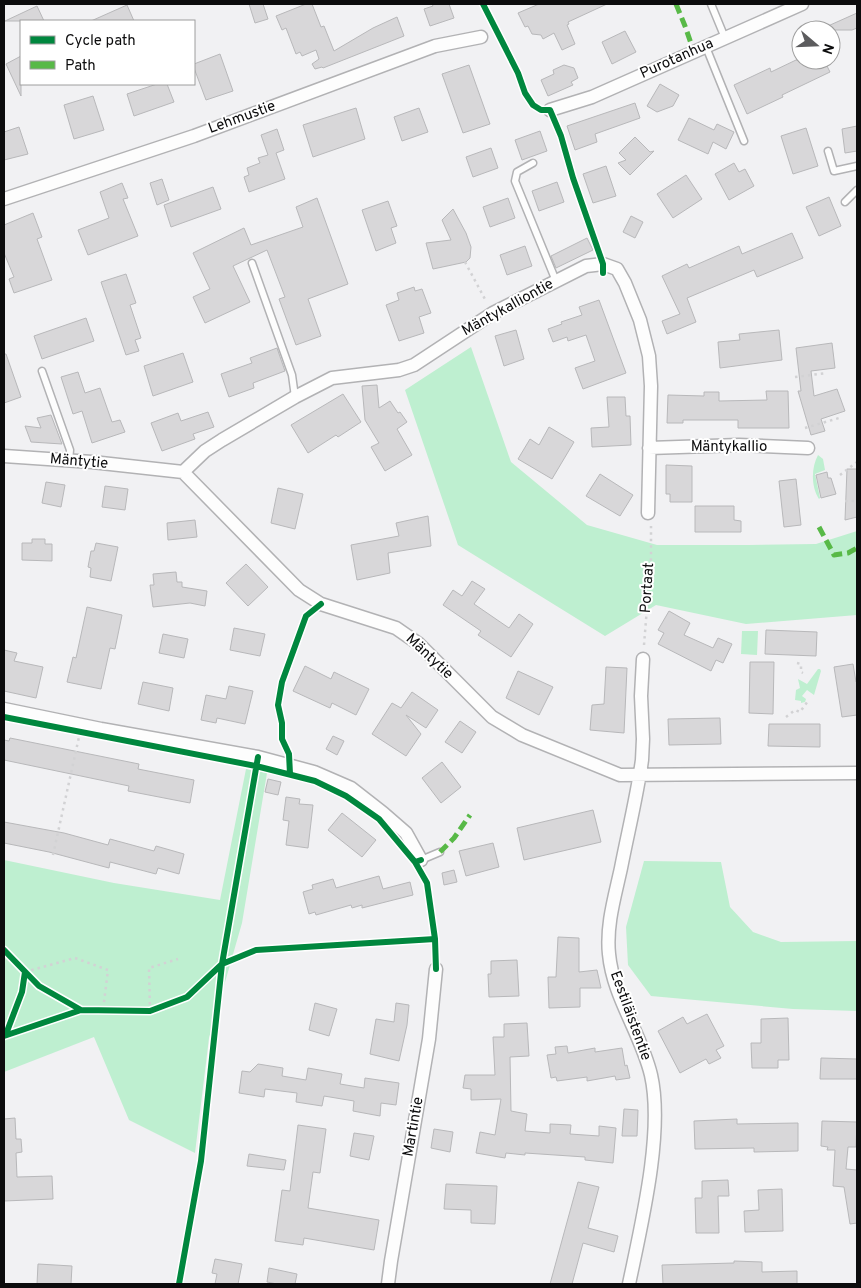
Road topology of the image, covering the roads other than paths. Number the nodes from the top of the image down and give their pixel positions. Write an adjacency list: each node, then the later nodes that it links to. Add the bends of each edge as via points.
1 (711, 4): 4 (lane)
2 (802, 4): 4 (street, Purotanhua)
3 (481, 37): 12 (street, Lehmustie, via 435,46 194,136)
4 (725, 38): 5 (street, Purotanhua)
5 (706, 47): 6 (street, Purotanhua, via 592,97); 7 (lane)
6 (550, 110)
7 (744, 141)
8 (828, 151): 10 (lane, via 834,171)
9 (533, 163): 15 (lane, via 517,172 515,181)
10 (857, 166)
11 (857, 190): 13 (lane)
12 (4, 199)
13 (845, 202)
14 (252, 263): 17 (lane, via 292,375)
15 (556, 281): 17 (street, Mäntykalliontie, via 493,313 414,364 400,370 332,378); 18 (street, Mäntykalliontie, via 586,266 604,264 620,273 640,320 649,356)
16 (42, 371): 21 (lane, via 70,450)
17 (295, 397): 22 (street, Mäntykalliontie, via 222,440)
18 (649, 448): 19 (street, Mäntykallio); 23 (street, Mäntykalliontie)
19 (808, 448)
20 (4, 456): 21 (street, Mäntytie)
21 (69, 461): 22 (street, Mäntytie)
22 (183, 472): 27 (street, Mäntytie, via 299,590 321,604 396,628 419,644 492,717 522,735 620,775)
23 (650, 519)
24 (643, 660): 27 (street, Eestiläistentie)
25 (4, 708): 29 (street, via 258,757 314,772 351,788 383,813 406,834)
26 (857, 772): 27 (street, Mäntytie)
27 (640, 776): 32 (street, Eestiläistentie, via 612,907 609,952 619,995 651,1076 654,1103 651,1165)
28 (440, 852): 29 (lane)
29 (421, 860)
30 (436, 969): 31 (street, Martintie, via 429,1039)
31 (388, 1284)
32 (629, 1284)

